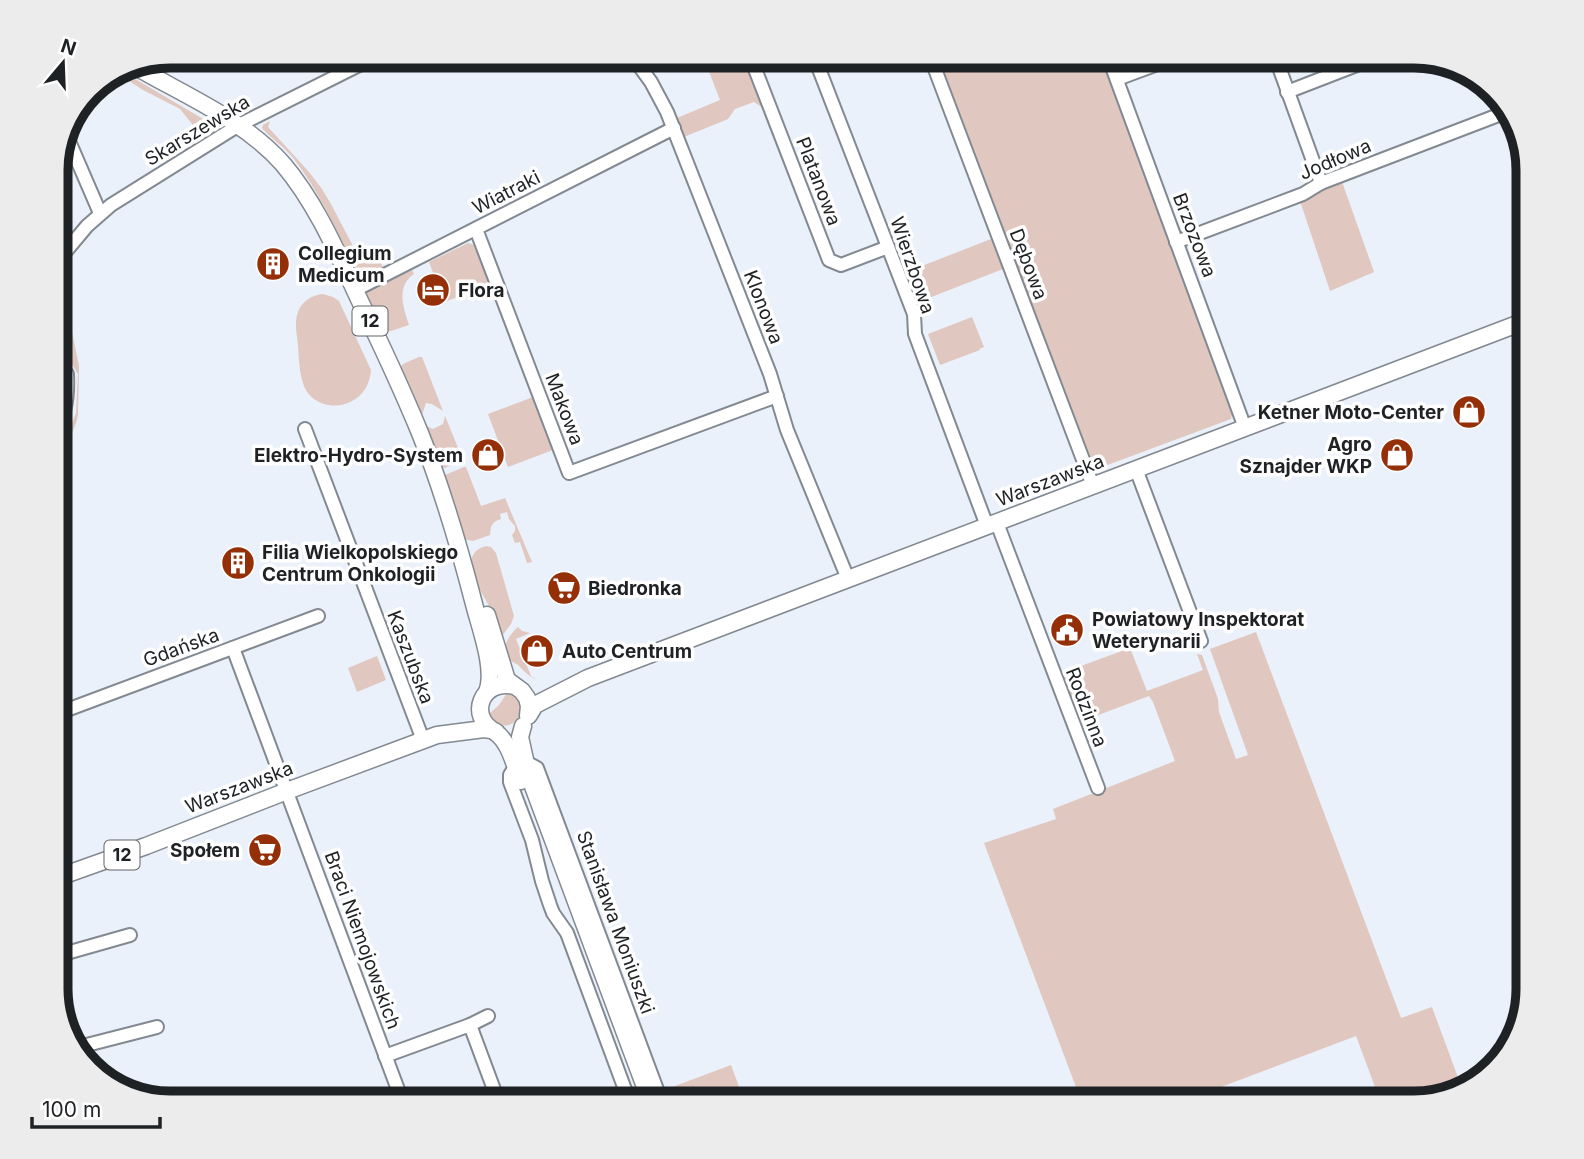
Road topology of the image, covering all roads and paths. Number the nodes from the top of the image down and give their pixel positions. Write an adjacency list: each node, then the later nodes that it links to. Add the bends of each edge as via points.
1 (353, 68): 14 (street, Skarszewska)
2 (640, 68): 15 (street, Klonowa)
3 (755, 68): 21 (street, Platanowa, via 829,260 841,265)
4 (819, 68): 21 (street, Wierzbowa)
5 (935, 68): 29 (street, Dębowa)
6 (1113, 68): 11 (street, Brzozowa)
7 (1147, 68): 11 (street)
8 (1279, 68): 12 (street)
9 (1349, 68): 12 (street)
10 (145, 72): 14 (main road, 12)
11 (1117, 79): 20 (street, Brzozowa)
12 (1287, 92): 17 (street)
13 (1499, 115): 17 (street, Jodłowa)
14 (239, 125): 18 (street, Skarszewska); 23 (main road, 12, via 272,152 297,183)
15 (674, 128): 19 (street, Wiatraki); 25 (street, Klonowa)
16 (71, 147): 18 (street)
17 (1321, 183): 20 (street, Jodłowa)
18 (100, 213): 22 (street, Skarszewska)
19 (476, 229): 23 (street, Wiatraki); 25 (street, Makowa, via 569,473)
20 (1176, 242): 26 (street, Brzozowa)
21 (888, 247): 30 (street, Wierzbowa, via 914,314 915,334)
22 (68, 248)
23 (355, 290): 31 (main road, 12, via 421,434)
24 (1516, 325): 26 (main road, Warszawska)
25 (777, 396): 32 (street, Klonowa)
26 (1245, 428): 28 (main road, Warszawska)
27 (304, 429): 42 (street, Kaszubska)
28 (1136, 469): 29 (main road, Warszawska); 34 (street)
29 (1093, 486): 30 (main road, Warszawska)
30 (992, 524): 32 (main road, Warszawska); 44 (street, Rodzinna)
31 (464, 566): 37 (main road, 12, via 488,617 507,680); 38 (main road, 12, via 485,648 490,682)
32 (848, 579): 36 (main road, Warszawska)
33 (318, 616): 35 (street, Gdańska)
34 (1200, 641)
35 (233, 648): 39 (street, Gdańska); 45 (street, Braci Niemojowskich)
36 (587, 678): 37 (main road, Warszawska, via 534,692); 40 (main road, Warszawska, via 536,705)
37 (518, 689): 38 (main road, via 498,685); 40 (main road, 12, via 528,702)
38 (484, 700): 41 (main road, 12, via 483,720); 42 (main road, Warszawska, via 478,713)
39 (68, 710)
40 (526, 720): 41 (main road, via 516,731); 43 (main road, Stanisława Moniuszki, via 520,737)
41 (493, 731): 42 (main road, Warszawska); 43 (main road, Stanisława Moniuszki)
42 (430, 738): 45 (main road, Warszawska / 12)
43 (520, 764): 56 (street, Stanisława Moniuszki, via 510,782 550,905 567,933); 57 (main road, Stanisława Moniuszki); 58 (main road, Stanisława Moniuszki); 59 (street, Stanisława Moniuszki, via 537,768)
44 (1098, 788)
45 (286, 791): 46 (main road, Warszawska / 12); 53 (street, Braci Niemojowskich)
46 (68, 874)
47 (130, 936): 48 (street)
48 (68, 953)
49 (488, 1016): 50 (street)
50 (470, 1025): 53 (street); 55 (street)
51 (156, 1027): 52 (street)
52 (85, 1045)
53 (385, 1056): 54 (street, Braci Niemojowskich)
54 (398, 1091)
55 (495, 1091)
56 (625, 1091)
57 (636, 1091)
58 (646, 1091)
59 (658, 1091)

